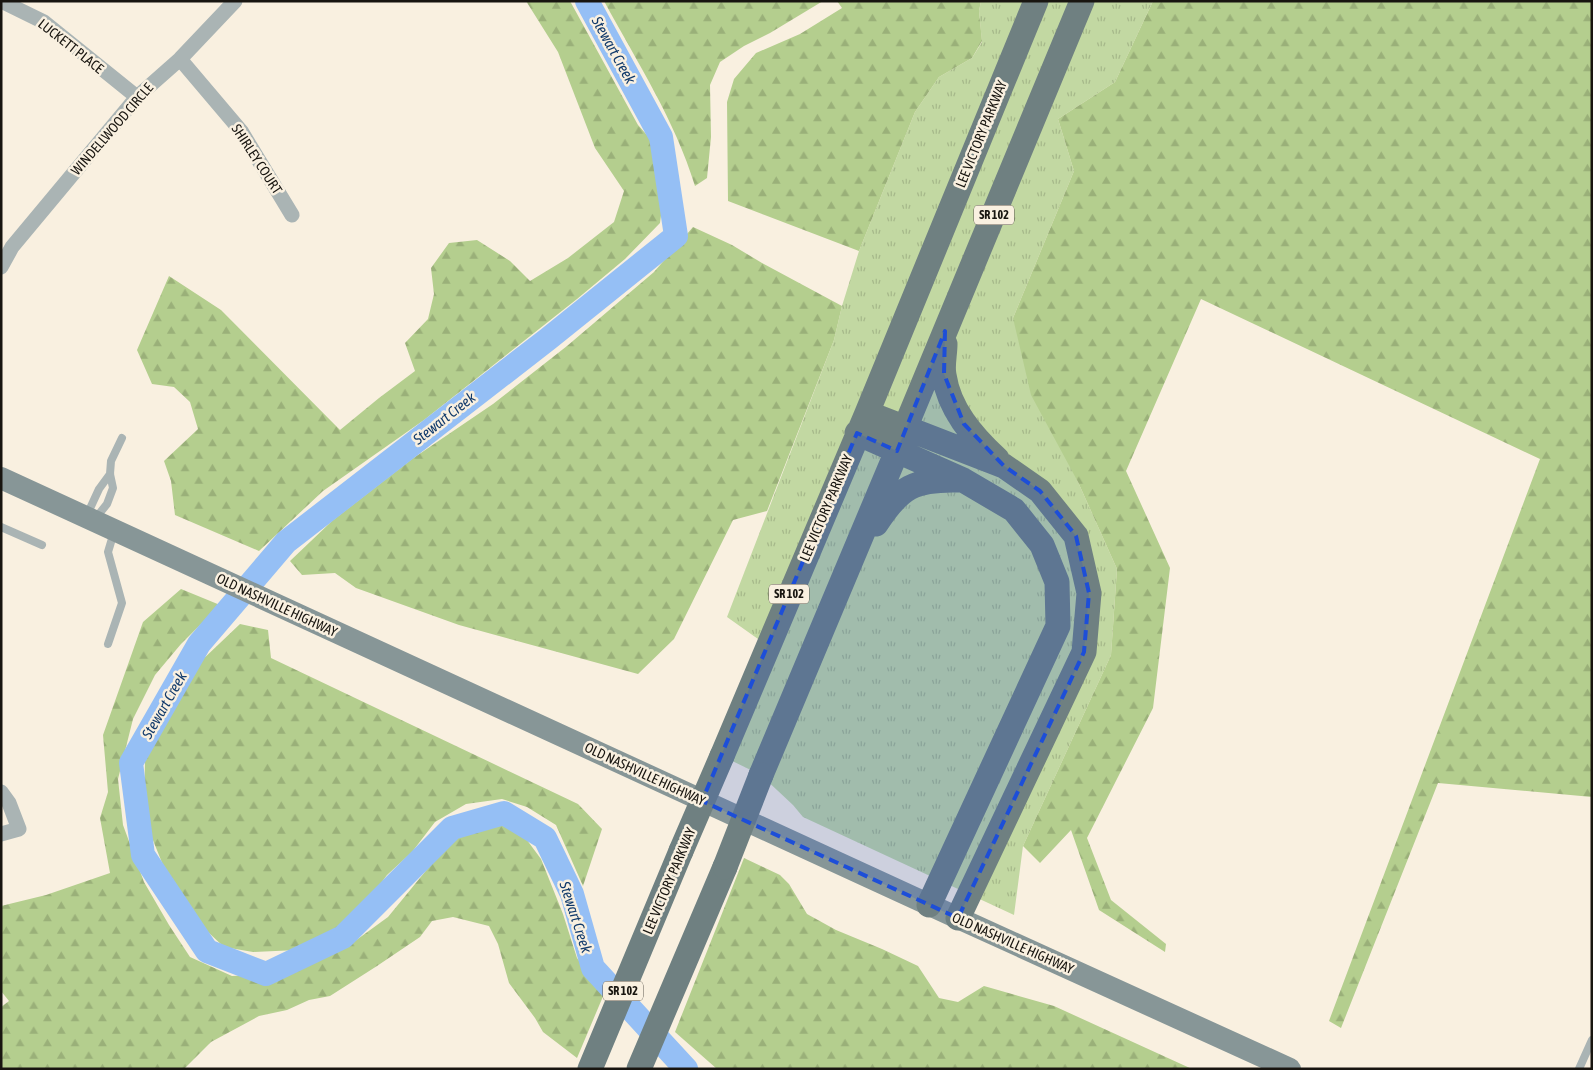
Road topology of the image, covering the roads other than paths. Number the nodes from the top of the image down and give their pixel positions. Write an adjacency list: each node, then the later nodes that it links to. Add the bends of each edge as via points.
1 (1, 1): 6 (street, LUCKETT PLACE, via 44,22)
2 (235, 1): 5 (street, WINDELLWOOD CIRCLE)
3 (1036, 1): 11 (main road, LEE VICTORY PARKWAY / SR 102)
4 (1082, 1): 10 (main road, SR 102)
5 (180, 59): 6 (street, WINDELLWOOD CIRCLE); 7 (street, SHIRLEY COURT, via 241,130)
6 (137, 97): 8 (street, WINDELLWOOD CIRCLE)
7 (292, 215)
8 (7, 243): 9 (street, WINDELLWOOD CIRCLE)
9 (1, 267)
10 (945, 331): 12 (main road, SR 102); 15 (main road, via 944,374 951,399 964,424)
11 (862, 423): 12 (main road); 14 (main road); 30 (main road, LEE VICTORY PARKWAY / SR 102, bridge)
12 (905, 428): 14 (main road, SR 102); 15 (main road)
13 (122, 438): 16 (lane, via 111,461)
14 (897, 451): 18 (main road); 24 (main road, SR 102)
15 (1004, 466): 28 (main road, via 1040,491 1076,536 1089,593 1084,652)
16 (110, 474): 19 (lane, via 98,489); 19 (lane, via 113,488 107,504)
17 (2, 479): 19 (main road, OLD NASHVILLE HIGHWAY)
18 (963, 480): 24 (main road, via 927,481 913,485 888,505 875,526 830,634); 27 (main road, via 1014,510 1042,545 1057,582 1058,626)
19 (90, 519): 21 (main road, OLD NASHVILLE HIGHWAY)
20 (1, 527): 22 (lane)
21 (115, 530): 23 (lane, via 108,552 122,602); 27 (main road, OLD NASHVILLE HIGHWAY)
22 (42, 545)
23 (108, 644)
24 (807, 664): 31 (main road, SR 102, bridge)
25 (1, 792): 26 (street, via 19,829)
26 (1, 834)
27 (929, 905): 28 (main road, OLD NASHVILLE HIGHWAY)
28 (958, 918): 32 (main road, OLD NASHVILLE HIGHWAY)
29 (1592, 1040): 33 (lane)
30 (590, 1069)
31 (639, 1069)
32 (1290, 1069)
33 (1579, 1069)

